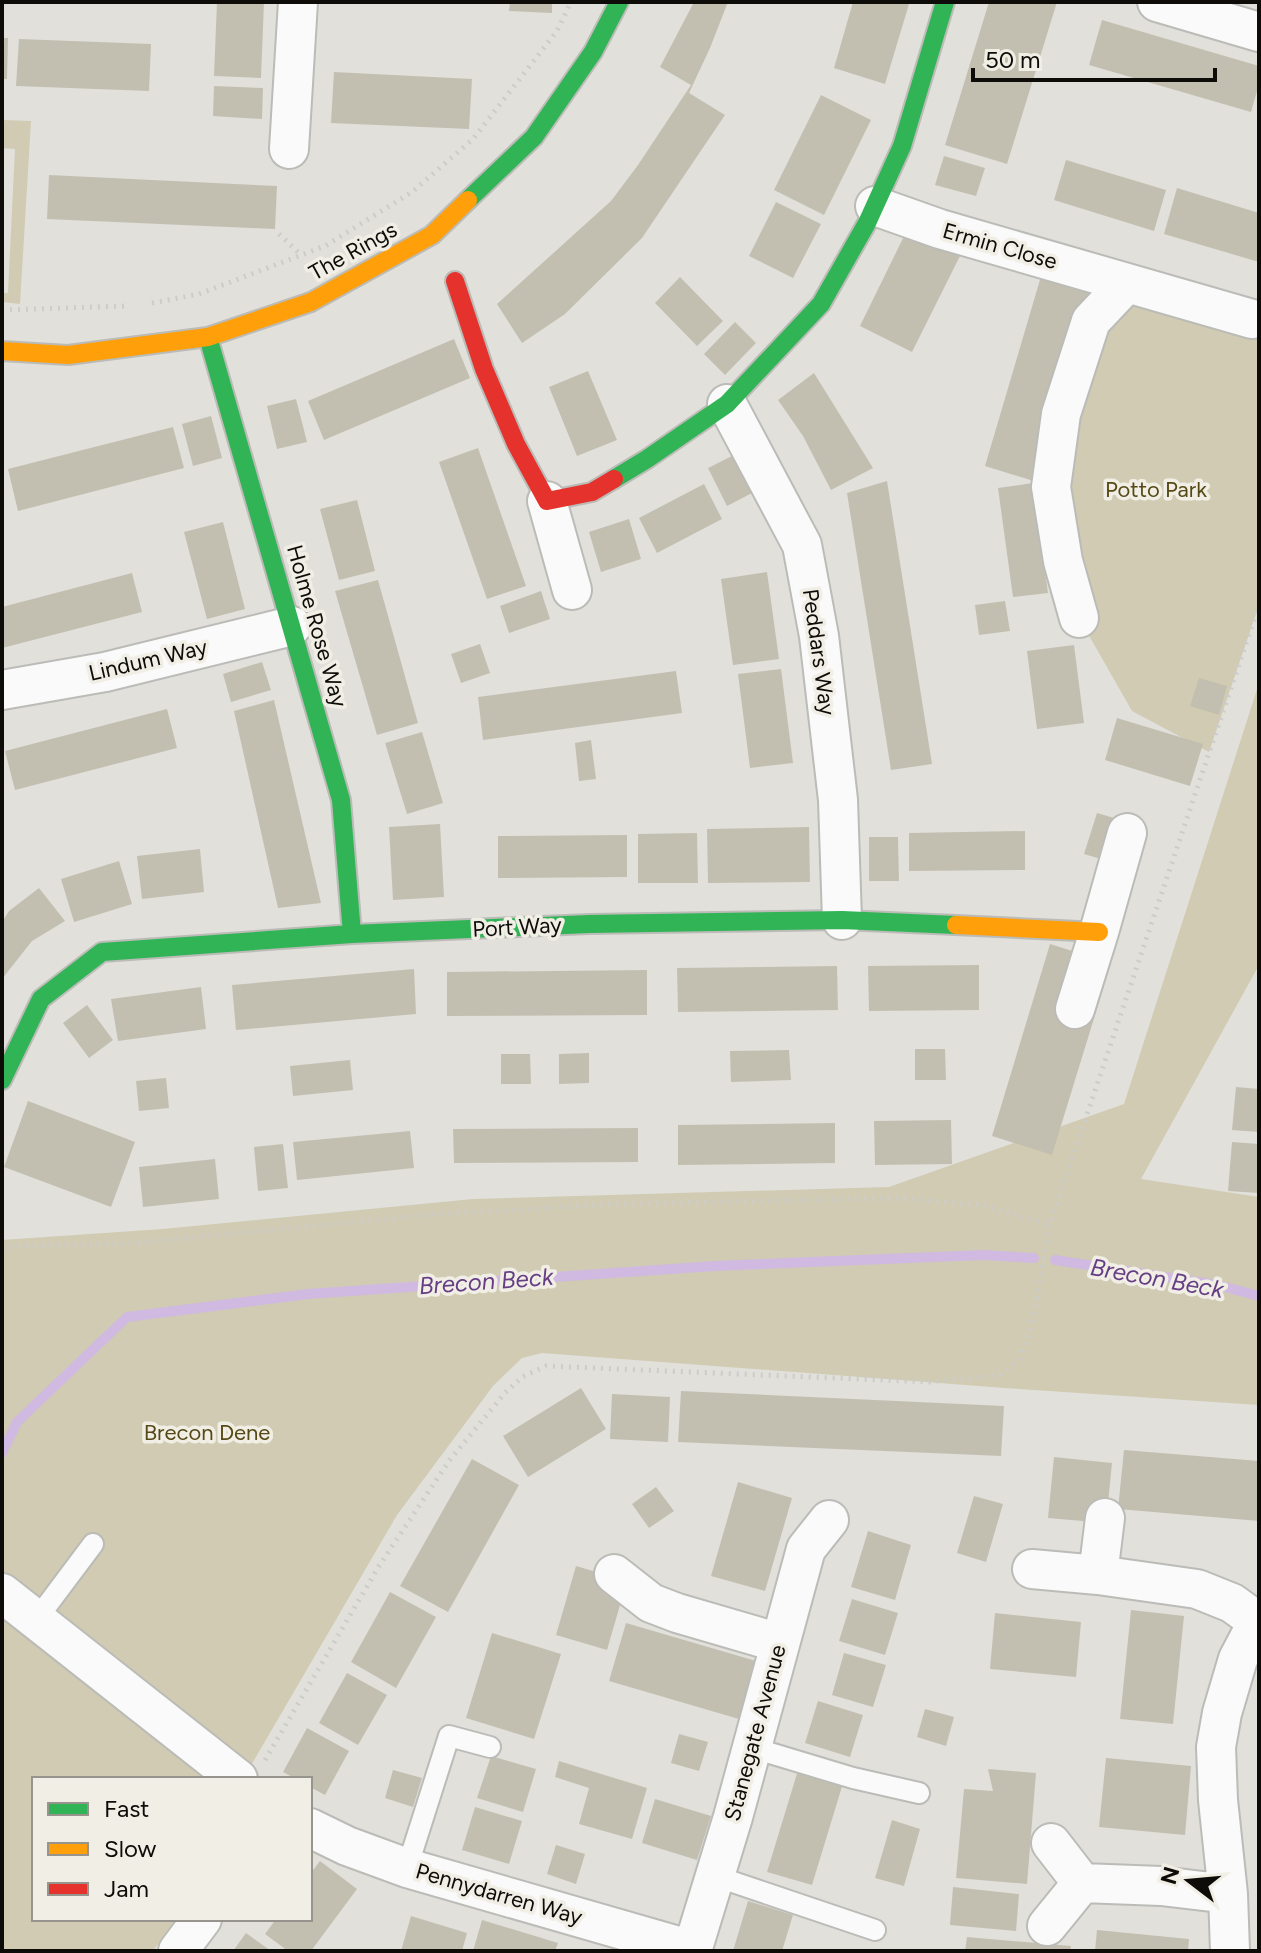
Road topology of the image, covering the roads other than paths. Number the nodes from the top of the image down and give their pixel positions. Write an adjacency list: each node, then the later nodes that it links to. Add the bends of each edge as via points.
1 (298, 2): 7 (street)
2 (619, 2): 12 (street, The Rings, via 593,52 534,137 432,235 311,302)
3 (945, 2): 8 (street, via 902,146)
4 (1157, 2): 5 (street)
5 (1220, 11): 6 (street)
6 (1259, 32)
7 (289, 149)
8 (875, 206): 10 (street, Ermin Close); 14 (street, via 821,304)
9 (455, 281): 15 (street, via 484,369)
10 (1127, 283): 11 (street, Ermin Close); 17 (street, via 1091,321 1061,414 1051,487)
11 (1252, 319)
12 (208, 337): 13 (street, The Rings, via 68,355); 18 (street, Holme Rose Way)
13 (2, 351)
14 (727, 404): 15 (street, via 592,492); 21 (street, Peddars Way, via 802,545 819,636 838,800)
15 (547, 501): 16 (street)
16 (572, 590)
17 (1079, 618)
18 (292, 626): 19 (street, Lindum Way, via 105,672); 23 (street, Holme Rose Way, via 341,800)
19 (2, 690)
20 (1127, 833): 22 (street)
21 (842, 920): 22 (street, Port Way); 23 (street, Port Way)
22 (1099, 932): 24 (street)
23 (352, 934): 25 (street, Port Way, via 102,952 41,999)
24 (1075, 1009)
25 (2, 1080)
26 (1105, 1518): 31 (street)
27 (829, 1520): 35 (street, Stanegate Avenue, via 806,1549)
28 (93, 1544): 33 (lane)
29 (1032, 1569): 31 (street)
30 (614, 1574): 35 (street, via 651,1603)
31 (1098, 1575): 34 (street, via 1197,1589)
32 (2, 1593): 33 (street)
33 (36, 1620): 38 (street)
34 (1258, 1620): 45 (street, via 1238,1659 1216,1747)
35 (780, 1643): 37 (street, Stanegate Avenue)
36 (490, 1747): 42 (lane, via 449,1736)
37 (750, 1747): 39 (lane); 43 (street, Stanegate Avenue)
38 (250, 1772)
39 (919, 1793)
40 (312, 1829): 42 (street, Pennydarren Way)
41 (1051, 1843): 44 (street)
42 (407, 1868): 50 (street, Pennydarren Way)
43 (715, 1876): 48 (lane); 50 (street, Stanegate Avenue)
44 (1082, 1883): 45 (street); 47 (street)
45 (1228, 1894): 51 (street)
46 (200, 1921): 49 (street)
47 (1047, 1926)
48 (875, 1930)
49 (178, 1951)
50 (692, 1951)
51 (1230, 1951)

